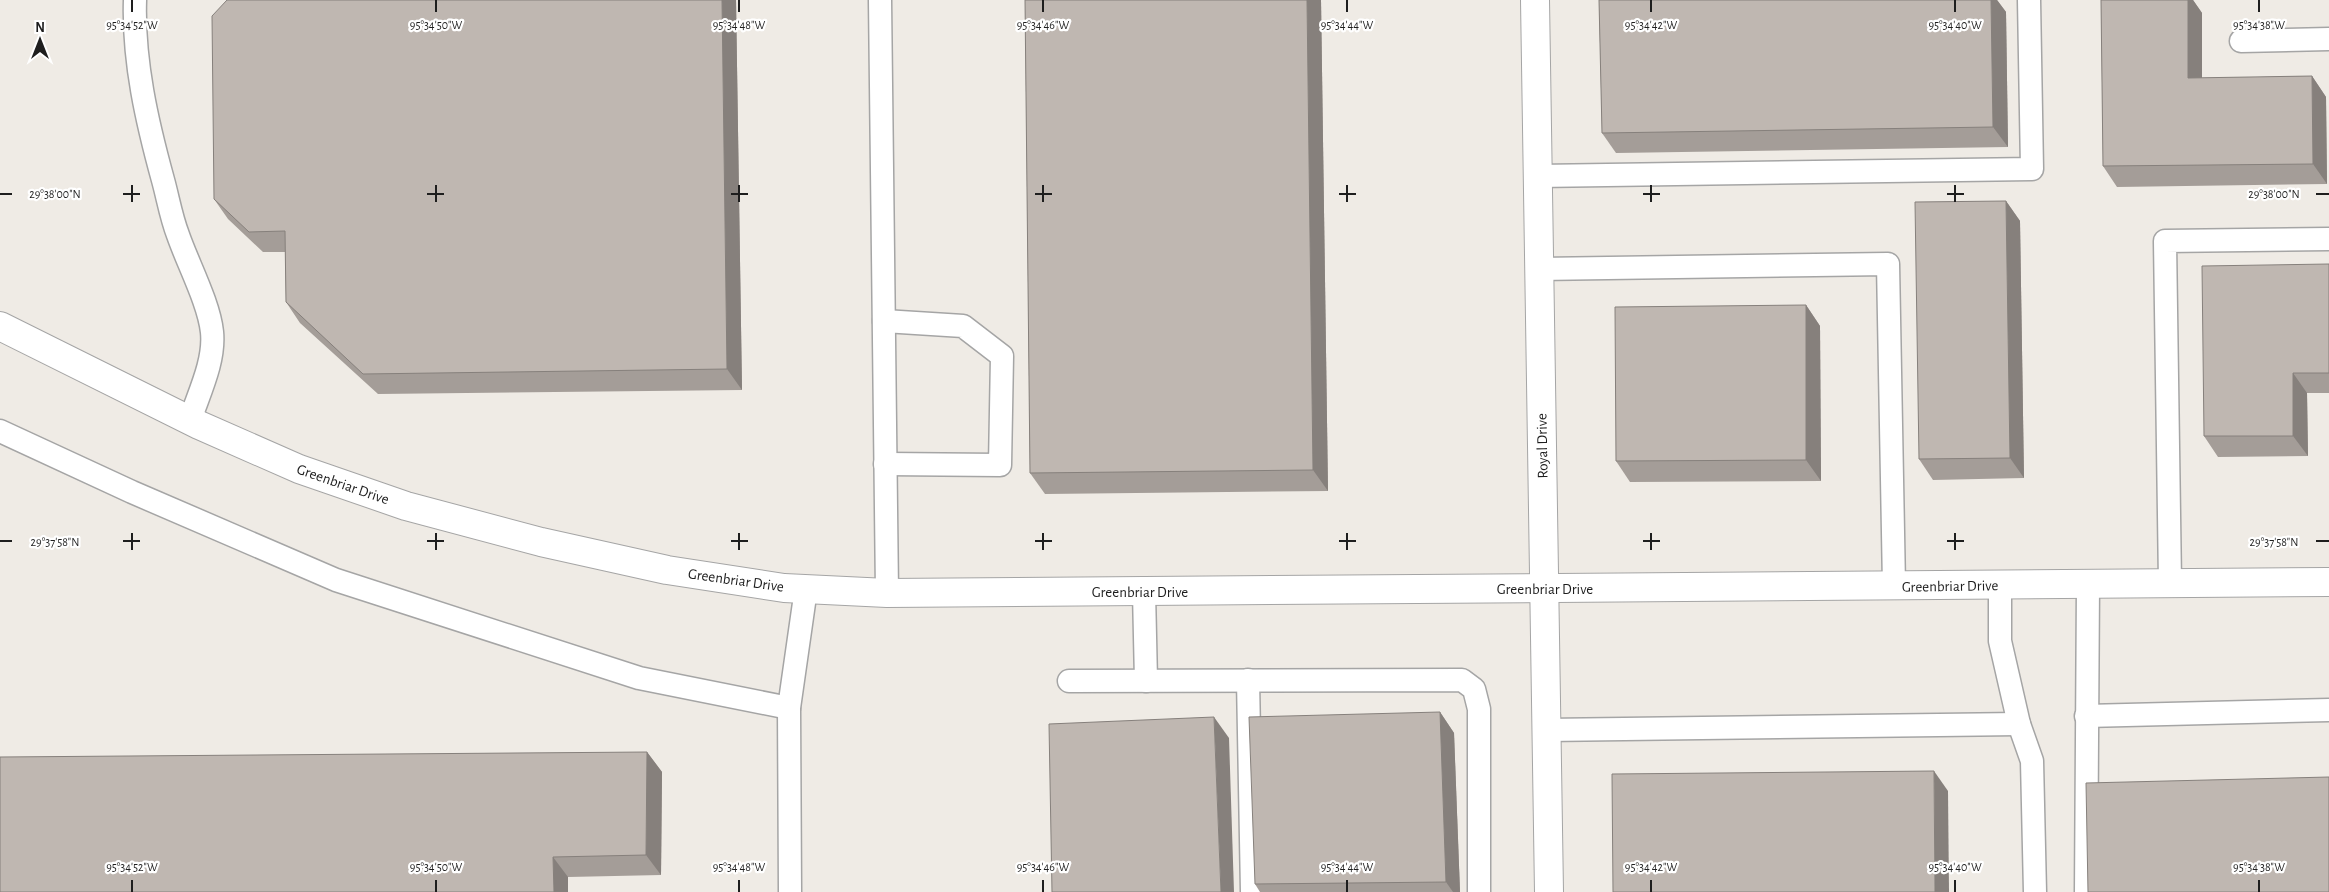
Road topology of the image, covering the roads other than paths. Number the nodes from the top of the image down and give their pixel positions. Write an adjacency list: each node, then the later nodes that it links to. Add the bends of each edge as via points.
1 (135, 0): 12 (lane, via 140,82 155,152 177,234 212,332 207,371)
2 (880, 0): 10 (lane)
3 (1536, 0): 7 (street, Royal Drive)
4 (2029, 0): 7 (lane, via 2032,169)
5 (2329, 39): 6 (lane)
6 (2241, 41)
7 (1538, 176): 9 (street, Royal Drive)
8 (2329, 239): 16 (lane, via 2165,241)
9 (1539, 269): 19 (lane, via 1888,264); 21 (street, Royal Drive)
10 (884, 322): 14 (lane); 14 (lane, via 963,326 1002,356 1000,465)
11 (0, 326): 12 (street, Greenbriar Drive)
12 (190, 420): 20 (street, Greenbriar Drive, via 299,469 406,506 541,542 667,570)
13 (0, 431): 27 (lane, via 336,580 639,678)
14 (885, 464): 23 (lane)
15 (2329, 582): 16 (street, Greenbriar Drive)
16 (2170, 583): 17 (street, Greenbriar Drive)
17 (2088, 584): 18 (street, Greenbriar Drive); 29 (lane)
18 (2000, 585): 19 (street, Greenbriar Drive); 30 (lane, via 2000,642)
19 (1894, 586): 21 (street, Greenbriar Drive)
20 (806, 589): 23 (street, Greenbriar Drive); 27 (lane)
21 (1544, 590): 22 (street, Greenbriar Drive); 31 (street, Royal Drive)
22 (1144, 592): 23 (street, Greenbriar Drive); 26 (lane)
23 (887, 593)
24 (1248, 680): 26 (lane); 33 (lane); 34 (lane, via 1462,680 1474,689 1479,708)
25 (1069, 681): 26 (lane)
26 (1146, 681)
27 (789, 708): 32 (lane)
28 (2329, 710): 29 (lane)
29 (2086, 716): 37 (lane)
30 (2019, 724): 31 (lane); 36 (lane, via 2032,761)
31 (1546, 730): 35 (street, Royal Drive)
32 (790, 892)
33 (1252, 892)
34 (1479, 892)
35 (1548, 892)
36 (2035, 892)
37 (2086, 892)

